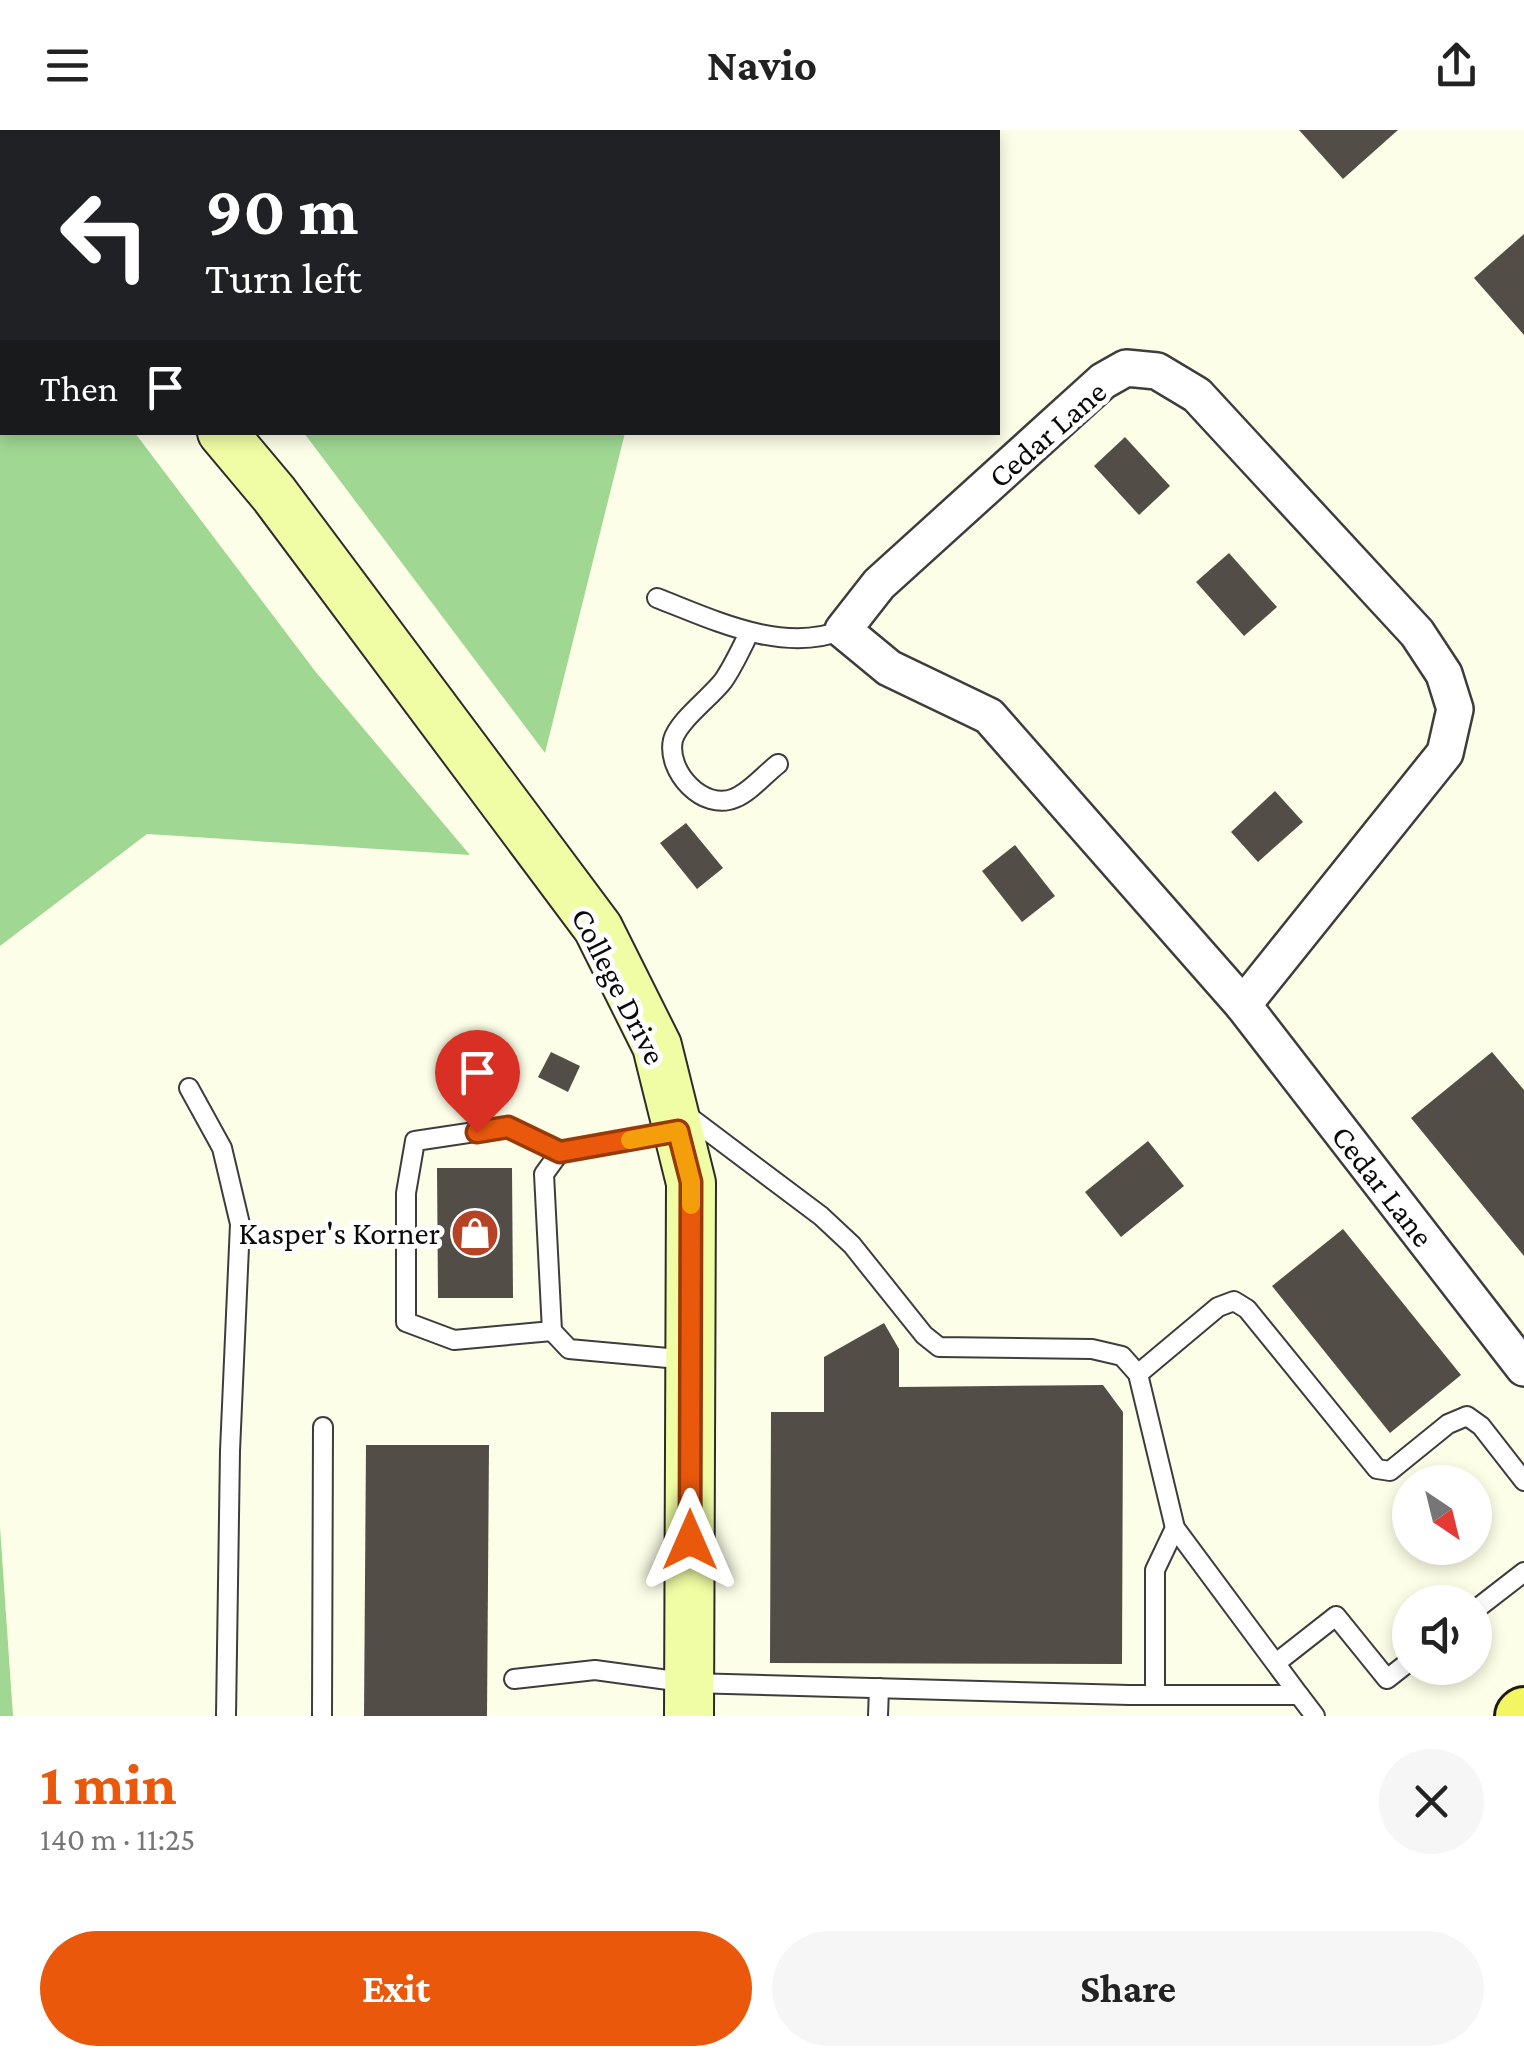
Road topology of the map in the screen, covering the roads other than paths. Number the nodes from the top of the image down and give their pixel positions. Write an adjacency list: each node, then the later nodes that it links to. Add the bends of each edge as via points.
1 (225, 435): 8 (main road, College Drive, via 598,928 657,1046)
2 (657, 598): 4 (lane)
3 (843, 630): 4 (lane, via 824,638); 6 (street, Cedar Lane, via 889,668 989,716); 6 (street, Cedar Lane, via 879,584 1102,381 1126,368 1157,371 1197,395 1417,634 1444,674 1455,709 1445,752)
4 (749, 634): 5 (lane, via 726,677 681,724 673,762 685,783 721,800 735,798)
5 (778, 764)
6 (1243, 1005): 12 (street, Cedar Lane)
7 (189, 1088): 27 (lane, via 222,1148 240,1224)
8 (675, 1118): 9 (lane); 11 (main road, College Drive, via 691,1182); 13 (lane, via 820,1216 940,1347 1092,1349 1122,1356)
9 (560, 1152): 10 (lane, via 544,1174); 10 (lane, via 508,1127 414,1140 406,1193 406,1322 454,1340)
10 (552, 1331): 11 (lane, via 569,1350)
11 (690, 1360): 26 (main road, College Drive)
12 (1524, 1368)
13 (1138, 1374): 15 (lane, via 1234,1301 1378,1469 1390,1471 1468,1416); 16 (lane)
14 (323, 1427): 28 (lane)
15 (1524, 1481)
16 (1176, 1528): 19 (lane); 23 (lane, via 1155,1570)
17 (1524, 1572): 18 (lane)
18 (1492, 1597)
19 (1276, 1663): 20 (lane, via 1336,1616 1387,1679); 24 (lane)
20 (1392, 1675)
21 (514, 1679): 26 (lane, via 595,1670)
22 (879, 1688): 23 (lane); 26 (lane); 29 (lane)
23 (1155, 1695): 25 (lane)
24 (1300, 1695): 25 (lane); 31 (lane)
25 (1215, 1696): 30 (lane)
26 (690, 1700)
27 (226, 1716)
28 (322, 1716)
29 (878, 1716)
30 (1215, 1716)
31 (1316, 1716)

